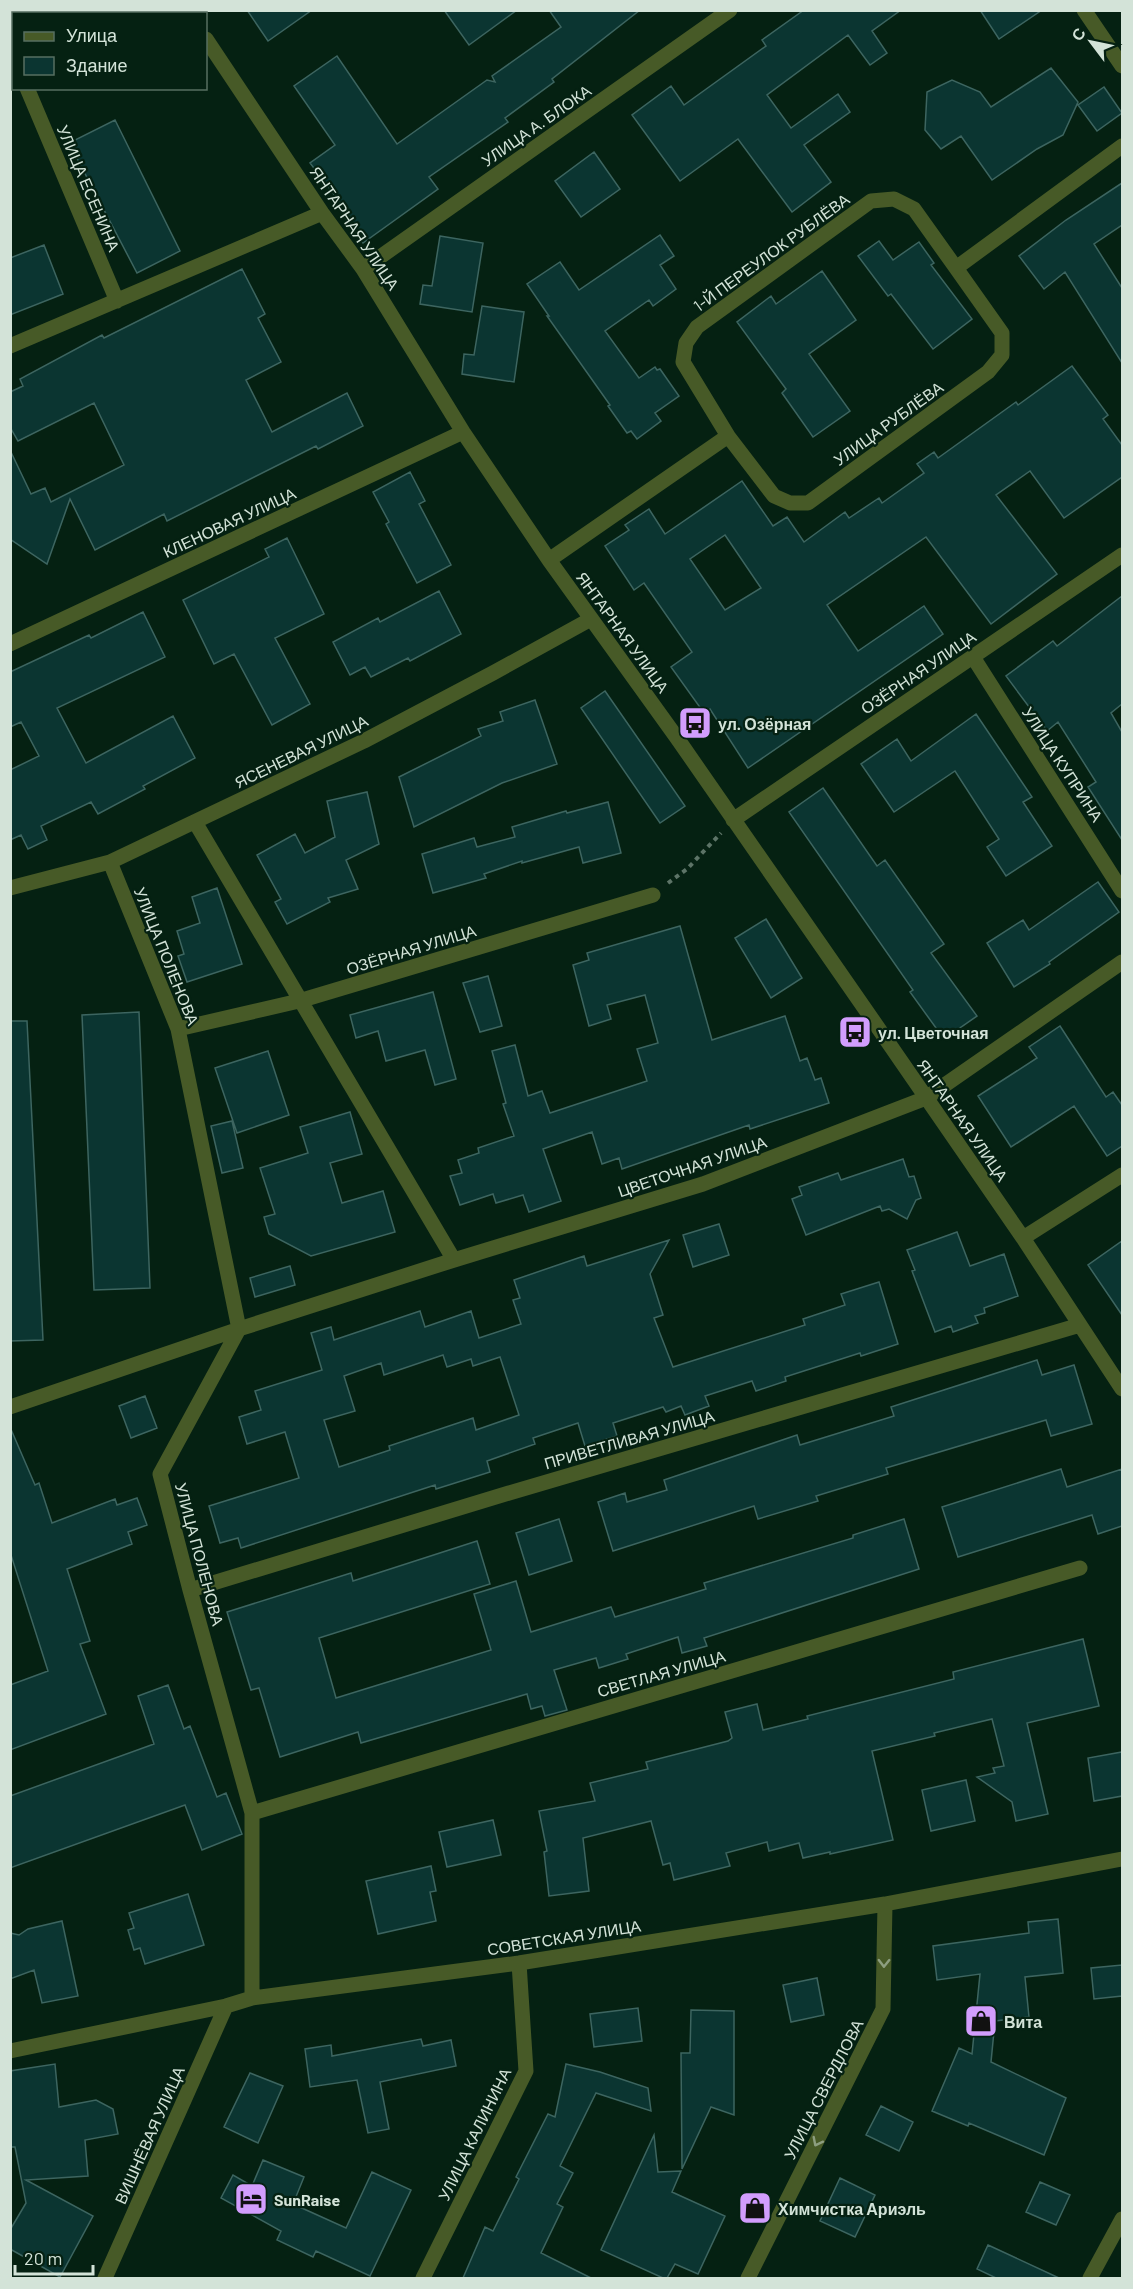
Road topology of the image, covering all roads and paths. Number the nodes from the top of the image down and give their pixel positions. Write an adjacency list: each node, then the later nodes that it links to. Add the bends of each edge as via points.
1 (730, 10): 9 (street, УЛИЦА А. БЛОКА)
2 (1084, 10): 4 (street)
3 (207, 40): 7 (street, ЯНТАРНАЯ УЛИЦА)
4 (1122, 66)
5 (28, 90): 10 (street, УЛИЦА ЕСЕНИНА)
6 (1122, 146): 8 (street)
7 (322, 213): 9 (street, ЯНТАРНАЯ УЛИЦА); 10 (street)
8 (956, 268): 13 (street, 1-Й ПЕРЕУЛОК РУБЛЁВА, via 914,209 894,199 871,201 697,327 686,343 683,362); 13 (street, УЛИЦА РУБЛЁВА, via 1002,333 1002,355 988,372 808,504 790,503 774,496)
9 (363, 269): 12 (street, ЯНТАРНАЯ УЛИЦА)
10 (117, 301): 11 (street)
11 (10, 346)
12 (463, 432): 15 (street, ЯНТАРНАЯ УЛИЦА); 17 (street, КЛЕНОВАЯ УЛИЦА)
13 (728, 436): 15 (street)
14 (1122, 555): 18 (street, ОЗЁРНАЯ УЛИЦА)
15 (549, 560): 16 (street, ЯНТАРНАЯ УЛИЦА)
16 (591, 619): 19 (street, ЯНТАРНАЯ УЛИЦА); 20 (street, ЯСЕНЕВАЯ УЛИЦА, via 364,741)
17 (10, 644)
18 (973, 657): 19 (street, ОЗЁРНАЯ УЛИЦА); 23 (street, УЛИЦА КУПРИНА)
19 (733, 820): 24 (path, via 687,869); 28 (street, ЯНТАРНАЯ УЛИЦА)
20 (195, 822): 21 (street, ЯСЕНЕВАЯ УЛИЦА); 26 (street)
21 (110, 862): 22 (street, ЯСЕНЕВАЯ УЛИЦА); 27 (street, УЛИЦА ПОЛЕНОВА)
22 (13, 888)
23 (1122, 891)
24 (653, 895): 26 (street, ОЗЁРНАЯ УЛИЦА)
25 (1122, 962): 28 (street, ЦВЕТОЧНАЯ УЛИЦА)
26 (299, 1001): 27 (street, ОЗЁРНАЯ УЛИЦА); 31 (street)
27 (178, 1029): 33 (street, УЛИЦА ПОЛЕНОВА)
28 (926, 1098): 30 (street, ЯНТАРНАЯ УЛИЦА); 31 (street, ЦВЕТОЧНАЯ УЛИЦА, via 703,1184)
29 (1122, 1175): 30 (street)
30 (1023, 1238): 32 (street, ЯНТАРНАЯ УЛИЦА)
31 (454, 1260): 33 (street, ЦВЕТОЧНАЯ УЛИЦА)
32 (1080, 1326): 34 (street, ЯНТАРНАЯ УЛИЦА); 37 (street, ПРИВЕТЛИВАЯ УЛИЦА)
33 (239, 1329): 35 (street, ЦВЕТОЧНАЯ УЛИЦА); 37 (street, УЛИЦА ПОЛЕНОВА, via 160,1474)
34 (1122, 1389)
35 (10, 1407)
36 (1080, 1568): 38 (street, СВЕТЛАЯ УЛИЦА)
37 (190, 1590): 38 (street, УЛИЦА ПОЛЕНОВА)
38 (252, 1813): 42 (street, УЛИЦА ПОЛЕНОВА)
39 (1122, 1859): 40 (street, СОВЕТСКАЯ УЛИЦА)
40 (885, 1904): 41 (street, СОВЕТСКАЯ УЛИЦА); 48 (street, УЛИЦА СВЕРДЛОВА, one-way to 48, via 884,2009)
41 (519, 1963): 42 (street, СОВЕТСКАЯ УЛИЦА); 47 (street, УЛИЦА КАЛИНИНА, via 526,2071)
42 (252, 1998): 43 (street, СОВЕТСКАЯ УЛИЦА)
43 (226, 2006): 44 (street, СОВЕТСКАЯ УЛИЦА); 46 (street, ВИШНЁВАЯ УЛИЦА)
44 (10, 2051)
45 (1122, 2219): 49 (street)
46 (105, 2278)
47 (423, 2278)
48 (748, 2278)
49 (1090, 2278)

